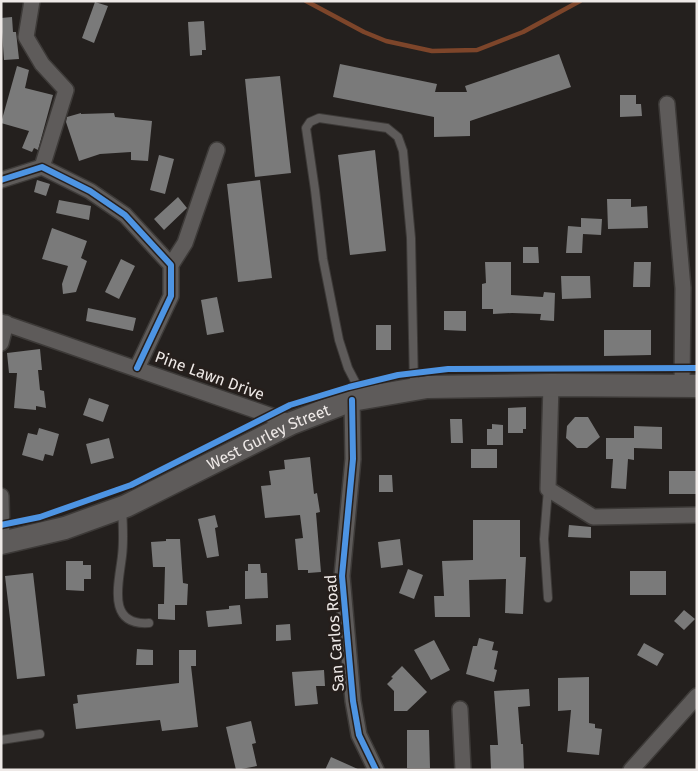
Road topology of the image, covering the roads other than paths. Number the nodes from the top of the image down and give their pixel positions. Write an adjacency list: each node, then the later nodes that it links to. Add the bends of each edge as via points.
1 (32, 1): 4 (street, via 26,37 42,64 66,90)
2 (667, 104): 11 (street)
3 (217, 150): 6 (street, via 185,244)
4 (42, 167): 5 (street); 6 (street, via 90,191 125,215)
5 (1, 180)
6 (171, 265): 9 (street, via 171,296)
7 (4, 322): 8 (street); 9 (street, Pine Lawn Drive)
8 (1, 343)
9 (137, 368): 14 (street, Pine Lawn Drive)
10 (551, 385): 11 (main road, West Gurley Street); 12 (main road, West Gurley Street); 15 (street)
11 (689, 386)
12 (414, 389): 13 (main road, West Gurley Street); 13 (lane, via 410,238 403,151 398,137 386,128 319,118 306,128 323,259 339,340)
13 (358, 399): 14 (main road, West Gurley Street); 26 (street, San Carlos Road, via 342,576 353,701 359,735)
14 (292, 423): 17 (main road, West Gurley Street)
15 (548, 489): 18 (street, via 593,517); 20 (lane, via 544,539)
16 (1, 496): 19 (street)
17 (122, 507): 19 (main road, West Gurley Street, via 65,528); 21 (lane, via 124,535 118,595 120,608 125,617 138,624)
18 (697, 516)
19 (2, 543)
20 (548, 598)
21 (149, 623)
22 (697, 696): 28 (street)
23 (460, 708): 27 (street)
24 (40, 734): 25 (lane)
25 (1, 740)
26 (376, 770)
27 (463, 770)
28 (630, 770)

